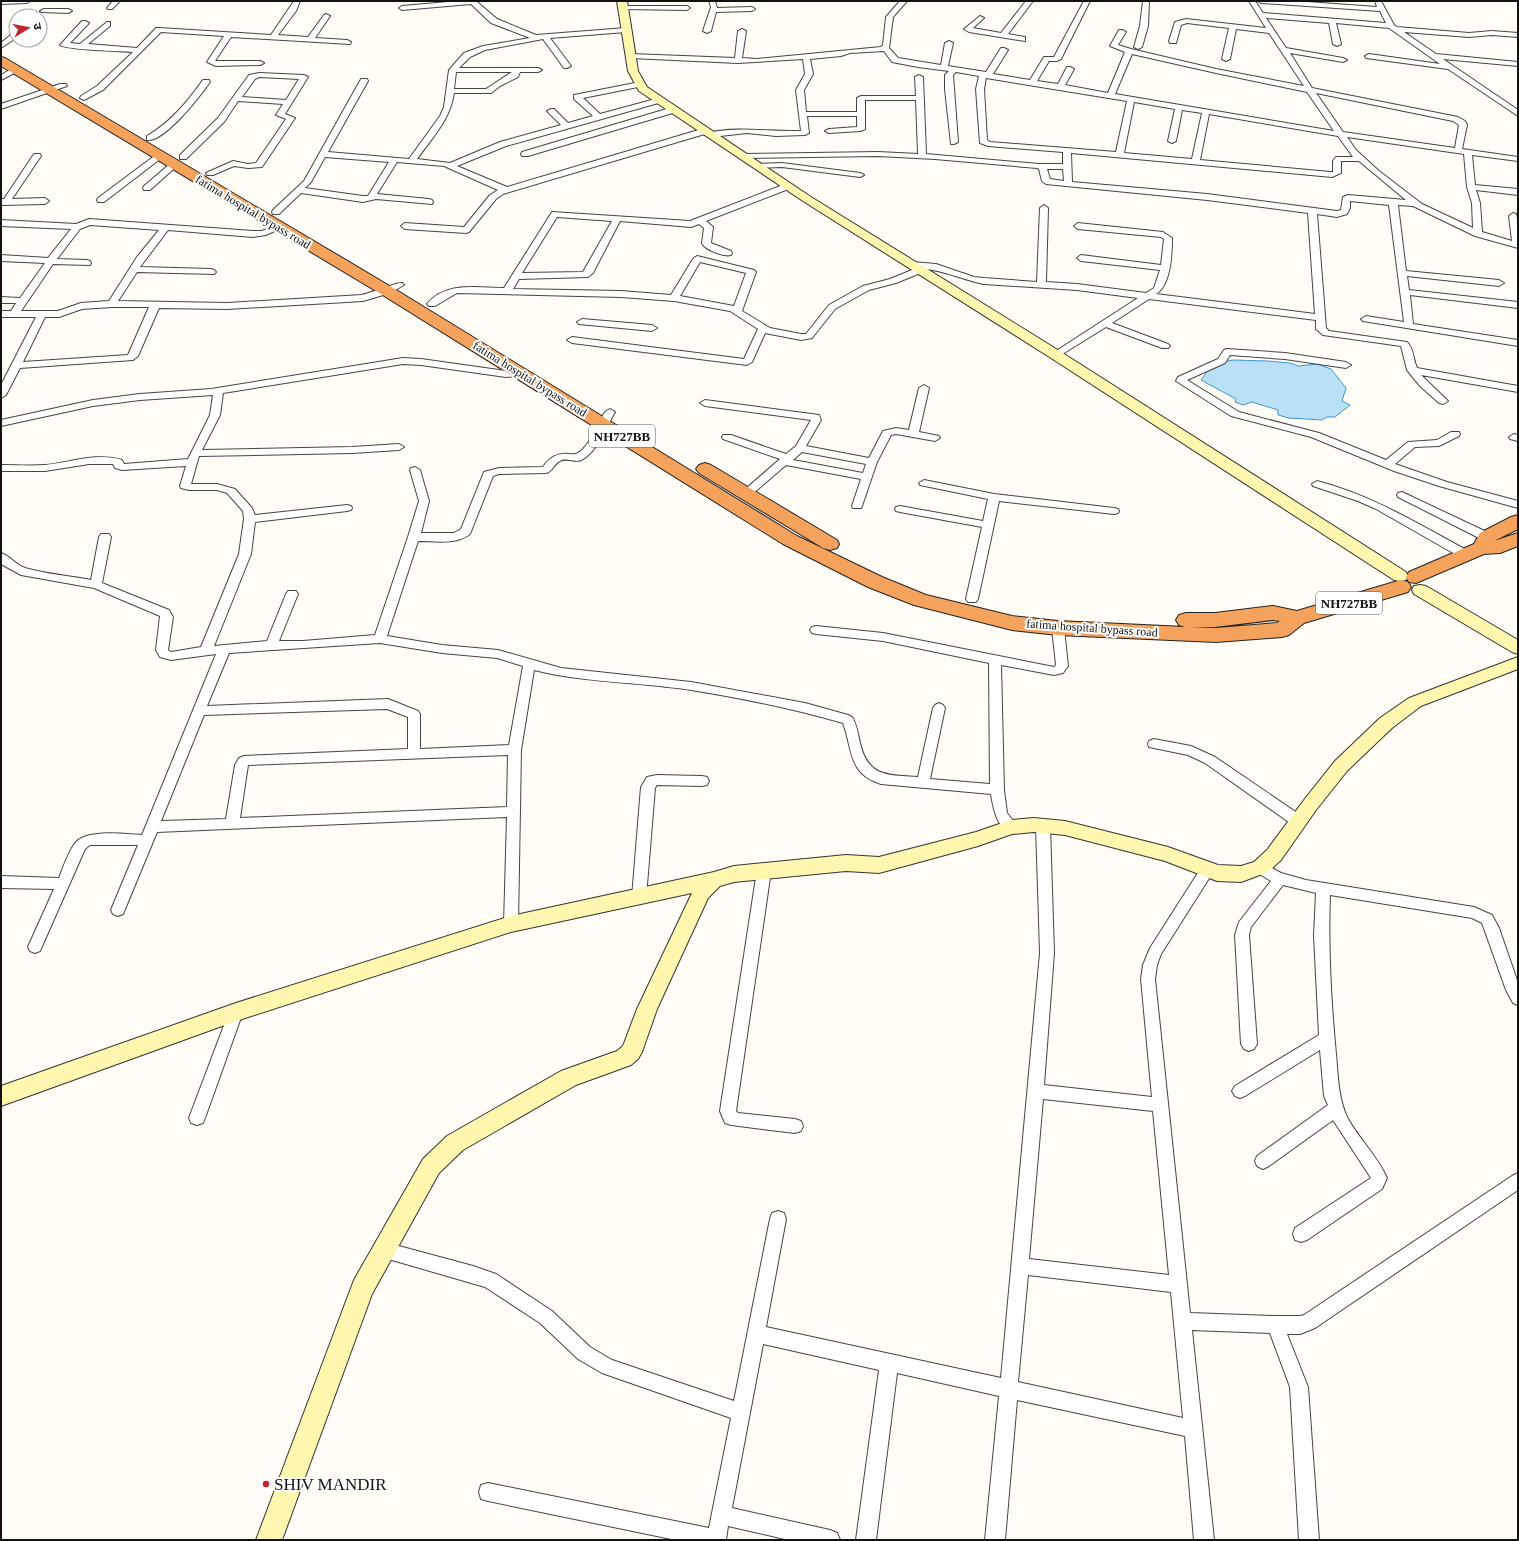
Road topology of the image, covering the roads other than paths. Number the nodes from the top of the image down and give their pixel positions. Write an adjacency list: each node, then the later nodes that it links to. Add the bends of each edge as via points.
1 (27, 1): 12 (street)
2 (117, 1): 18 (street)
3 (297, 1): 41 (street)
4 (712, 1): 22 (street)
5 (904, 1): 51 (street, via 890,17)
6 (1030, 1): 40 (street)
7 (1087, 1): 80 (street, via 1057,59 1047,59)
8 (1146, 1): 50 (street, via 1144,26)
9 (1252, 1): 25 (street)
10 (1261, 1): 21 (street)
11 (1378, 1): 21 (street)
12 (1, 2)
13 (472, 2): 14 (street); 42 (street, via 494,21 531,36)
14 (400, 4)
15 (622, 4): 19 (street); 33 (street)
16 (50, 5): 17 (street)
17 (47, 8)
18 (110, 8)
19 (687, 8)
20 (752, 9): 22 (street)
21 (1382, 9): 32 (street)
22 (713, 10): 34 (street)
23 (68, 11): 24 (street)
24 (48, 13)
25 (1261, 15): 28 (street); 35 (street)
26 (326, 16): 44 (street)
27 (980, 18): 40 (street, via 969,30)
28 (1332, 22): 32 (street); 48 (street)
29 (85, 23): 49 (street, via 64,44)
30 (107, 24): 49 (street)
31 (1233, 27): 35 (street); 45 (street, via 1181,22); 61 (street)
32 (1393, 28): 39 (street, via 1469,35); 57 (street)
33 (626, 30): 42 (street); 58 (street)
34 (707, 31)
35 (1271, 31): 55 (street)
36 (742, 32): 64 (street)
37 (1122, 32): 56 (street, via 1114,46)
38 (229, 34): 41 (street); 53 (street, via 159,30); 65 (street, via 211,62 213,64)
39 (1518, 35)
40 (1003, 36): 43 (street)
41 (273, 38): 44 (street)
42 (543, 38): 67 (street); 72 (street, via 477,50 467,55)
43 (1022, 39)
44 (310, 40): 46 (street)
45 (1173, 41)
46 (347, 42)
47 (949, 43): 68 (street)
48 (1337, 44)
49 (81, 47): 53 (street)
50 (1138, 47)
51 (886, 48): 60 (street); 68 (street, via 895,60)
52 (1, 50): 83 (highway, fatima hospital bypass road / NH727BB)
53 (138, 50): 87 (street, via 100,88)
54 (1004, 50): 76 (street)
55 (1283, 50): 62 (street); 84 (street)
56 (1129, 52): 84 (street); 86 (street)
57 (1433, 55): 66 (street); 69 (street)
58 (631, 56): 64 (street); 81 (street, via 633,71)
59 (1369, 56): 69 (street)
60 (806, 58): 64 (street); 100 (street, via 809,74 800,90)
61 (1226, 59)
62 (1343, 60)
63 (1, 61): 75 (highway, fatima hospital bypass road / NH727BB)
64 (738, 61)
65 (260, 63)
66 (1518, 64)
67 (567, 66)
68 (944, 68): 70 (street)
69 (1452, 68): 93 (street)
70 (955, 69): 76 (street); 110 (street, via 949,74)
71 (1070, 69): 82 (street)
72 (453, 70): 73 (street); 85 (street)
73 (517, 70): 74 (street); 85 (street, via 515,76 497,84 488,92)
74 (538, 70)
75 (8, 74): 83 (highway, fatima hospital bypass road / NH727BB)
76 (985, 75): 80 (street); 111 (street, via 980,89 983,141 994,145)
77 (919, 77): 88 (street)
78 (364, 81): 114 (street)
79 (206, 82): 108 (street, via 186,108 164,129)
80 (1032, 83): 82 (street)
81 (640, 84): 91 (street); 103 (street, via 577,97)
82 (1060, 88): 86 (street)
83 (57, 89): 87 (highway, fatima hospital bypass road / NH727BB); 94 (street); 123 (highway, fatima hospital bypass road / NH727BB)
84 (1308, 89): 107 (street); 112 (street, via 1455,119 1463,125)
85 (450, 91): 124 (street, via 444,116)
86 (1110, 96): 90 (street)
87 (84, 98): 108 (highway, fatima hospital bypass road / NH727BB)
88 (920, 98): 101 (street, via 863,97); 119 (street)
89 (237, 99): 92 (street); 92 (street, via 255,75 304,77); 123 (street, via 221,120)
90 (1131, 99): 95 (street); 116 (street)
91 (659, 100): 97 (street); 103 (street)
92 (289, 102): 130 (street, via 280,115 291,118 259,165 248,166 233,162)
93 (1505, 106): 96 (street); 102 (street)
94 (1, 107)
95 (1179, 107): 98 (street); 109 (street)
96 (1518, 107)
97 (673, 110): 106 (street); 115 (street)
98 (1206, 111): 107 (street); 125 (street)
99 (551, 112): 104 (street)
100 (804, 114): 101 (street); 106 (street, via 806,132 802,133)
101 (861, 114): 105 (street, via 860,130)
102 (1518, 114)
103 (598, 117): 104 (street)
104 (567, 126): 126 (street, via 497,146)
105 (829, 131)
106 (708, 133): 118 (street); 137 (street)
107 (1340, 134): 112 (street); 121 (street)
108 (150, 138): 123 (highway, fatima hospital bypass road / NH727BB)
109 (1172, 141)
110 (954, 142)
111 (1067, 150): 116 (street); 129 (street)
112 (1458, 151): 113 (street)
113 (1468, 152): 122 (street); 134 (street)
114 (324, 154): 120 (street); 136 (street, via 307,182)
115 (525, 154)
116 (1119, 155): 125 (street)
117 (37, 156): 141 (street)
118 (742, 156): 119 (street); 127 (street)
119 (922, 156): 128 (street)
120 (395, 159): 124 (street); 139 (street, via 372,195)
121 (1361, 159): 125 (street, via 1340,159 1337,173 1332,175); 145 (street)
122 (1518, 159)
123 (172, 160): 130 (highway, fatima hospital bypass road / NH727BB); 135 (street); 140 (street); 150 (highway, fatima hospital bypass road / NH727BB)
124 (412, 160): 126 (street)
125 (1196, 162)
126 (450, 165): 137 (street)
127 (757, 166): 131 (street, via 782,165); 133 (street)
128 (1040, 166): 129 (street); 132 (street, via 1043,168 1046,181)
129 (1068, 167): 132 (street)
130 (210, 173): 150 (highway, fatima hospital bypass road / NH727BB)
131 (860, 175)
132 (1068, 184): 147 (street)
133 (788, 186): 151 (street); 165 (street)
134 (1471, 187): 138 (street); 157 (street, via 1476,203)
135 (147, 188)
136 (299, 190): 139 (street, via 363,199); 150 (street)
137 (506, 190): 153 (street, via 493,196 466,230)
138 (1518, 192)
139 (374, 197): 143 (street)
140 (101, 200)
141 (4, 202): 142 (street)
142 (45, 202)
143 (429, 202)
144 (1393, 203): 145 (street); 147 (street, via 1353,197 1346,199 1344,212 1337,214); 168 (street)
145 (1415, 203): 157 (street, via 1447,221)
146 (1044, 208): 171 (street)
147 (1312, 210): 186 (street)
148 (1513, 216): 158 (street)
149 (617, 219): 151 (street, via 685,224); 169 (street, via 585,275); 169 (street, via 556,214)
150 (278, 220): 156 (street, via 263,233 253,234); 172 (highway, fatima hospital bypass road / NH727BB)
151 (701, 221): 159 (street, via 709,228 707,245)
152 (1, 223): 155 (street)
153 (405, 226)
154 (1078, 226): 166 (street, via 1163,234 1168,238)
155 (77, 227): 156 (street, via 89,222); 162 (street)
156 (166, 227): 164 (street)
157 (1478, 234): 158 (street)
158 (1518, 245)
159 (728, 253)
160 (1, 258): 162 (street)
161 (1081, 258): 166 (street)
162 (51, 261): 163 (street); 178 (street)
163 (87, 263)
164 (134, 268): 167 (street); 179 (street)
165 (916, 268): 171 (street, via 936,267 984,281); 193 (street, via 893,281 866,288 832,307 809,336 801,337); 198 (street)
166 (1165, 268): 175 (street, via 1158,289)
167 (211, 272)
168 (1402, 273): 170 (street); 174 (street)
169 (516, 276): 173 (street)
170 (1499, 282)
171 (1041, 285): 175 (street)
172 (393, 288): 180 (highway, fatima hospital bypass road / NH727BB); 181 (street, via 363,298 227,306); 202 (highway, fatima hospital bypass road / NH727BB)
173 (507, 291): 176 (street); 180 (street, via 456,290)
174 (1404, 292): 182 (street); 191 (street)
175 (1149, 295): 186 (street); 189 (street)
176 (674, 298): 183 (street, via 733,308); 183 (street, via 697,259 751,272)
177 (1, 300): 178 (street)
178 (23, 301): 184 (street)
179 (112, 304): 181 (street); 185 (street, via 81,306 59,314)
180 (432, 304): 209 (highway, fatima hospital bypass road / NH727BB)
181 (155, 305): 199 (street, via 130,358)
182 (1518, 306)
183 (738, 312): 193 (street)
184 (7, 314): 185 (street); 190 (street)
185 (42, 314): 199 (street)
186 (1321, 318): 201 (street, via 1321,329 1326,333 1404,344)
187 (1366, 319): 191 (street)
188 (582, 322): 194 (street)
189 (1104, 323): 197 (street); 198 (street)
190 (1, 325)
191 (1409, 326): 196 (street)
192 (652, 328): 194 (street)
193 (766, 330): 194 (street, via 761,332 748,360 743,363)
194 (608, 334): 195 (street)
195 (572, 340)
196 (1518, 343)
197 (1165, 346)
198 (1056, 355): 243 (street)
199 (16, 365): 206 (street)
200 (1346, 365): 220 (street, via 1285,356 1227,352 1222,361 1181,381 1236,414 1315,435)
201 (1412, 370): 204 (street); 207 (street)
202 (520, 373): 205 (street, via 506,374 403,361); 209 (highway, fatima hospital bypass road / NH727BB)
203 (924, 388): 211 (street)
204 (1518, 389)
205 (218, 391): 210 (street, via 93,403); 217 (street, via 215,415)
206 (1, 395)
207 (1443, 401)
208 (705, 403): 216 (street, via 815,417 816,420)
209 (606, 418): 226 (highway, fatima hospital bypass road / NH727BB); 238 (street, via 588,451 578,458 560,456 551,462 546,470 499,471 488,474 466,531 461,535); 242 (highway, fatima hospital bypass road / NH727BB, via 790,540)
210 (1, 423)
211 (913, 434): 214 (street); 219 (street, via 896,431 887,433)
212 (1455, 434): 220 (street, via 1439,443 1409,445)
213 (727, 437): 218 (street)
214 (935, 438)
215 (399, 447): 217 (street)
216 (800, 448): 218 (street); 219 (street)
217 (193, 458): 221 (street, via 122,467 115,461 89,461 45,468); 234 (street, via 185,486 217,486 232,490 233,495 248,510)
218 (787, 460): 223 (street); 226 (street)
219 (872, 462): 223 (street)
220 (1387, 465): 229 (street, via 1443,484)
221 (1, 468)
222 (415, 470): 238 (street, via 424,502)
223 (867, 477): 230 (street)
224 (924, 483): 228 (street)
225 (1317, 484): 240 (street, via 1362,499)
226 (746, 494): 242 (highway, fatima hospital bypass road / NH727BB)
227 (1402, 495): 240 (street)
228 (994, 496): 233 (street); 236 (street)
229 (1518, 504)
230 (857, 506)
231 (347, 508): 234 (street)
232 (900, 509): 236 (street)
233 (1114, 511)
234 (250, 519): 254 (street, via 245,554)
235 (1518, 521): 240 (highway, fatima hospital bypass road / NH727BB)
236 (988, 525): 246 (street)
237 (105, 537): 244 (street)
238 (414, 537): 250 (street)
239 (1518, 539): 240 (highway, fatima hospital bypass road / NH727BB, via 1500,547)
240 (1478, 547): 243 (highway, fatima hospital bypass road / NH727BB)
241 (1, 557): 244 (street, via 21,571)
242 (887, 579): 246 (highway, fatima hospital bypass road / NH727BB); 248 (highway, fatima hospital bypass road / NH727BB, via 921,600 1012,622)
243 (1409, 583): 247 (highway, fatima hospital bypass road / NH727BB); 252 (street)
244 (96, 585): 254 (street, via 165,613 167,617 162,650 164,654 171,656)
245 (292, 594): 251 (street)
246 (972, 599): 247 (highway, fatima hospital bypass road / NH727BB, via 1020,609 1134,620 1215,620 1273,613)
247 (1297, 618): 248 (highway, fatima hospital bypass road / NH727BB, via 1282,630 1216,635)
248 (1058, 628): 255 (street, via 1062,666 1059,670)
249 (816, 630): 255 (street, via 839,630 905,641)
250 (380, 639): 251 (street, via 303,645); 257 (street, via 442,649 498,654)
251 (271, 644): 253 (street)
252 (1518, 648)
253 (224, 650): 254 (street); 259 (street)
254 (206, 651)
255 (995, 660): 265 (street)
256 (1518, 663): 267 (street, via 1415,702 1392,718 1341,766)
257 (529, 664): 261 (street); 264 (street, via 561,672 691,686 843,718 850,723 856,754 870,776)
258 (939, 708): 264 (street)
259 (199, 711): 262 (street, via 388,704 414,714); 270 (street)
260 (1154, 744): 267 (street, via 1191,751 1210,760)
261 (515, 750): 262 (street); 266 (street)
262 (414, 753): 268 (street, via 244,761 241,765)
263 (702, 781): 281 (street, via 657,780 648,787)
264 (923, 783): 265 (street)
265 (996, 790): 271 (street, via 1001,814)
266 (513, 812): 268 (street); 283 (street)
267 (1294, 819): 273 (street, via 1274,855)
268 (232, 824): 270 (street)
269 (1043, 826): 271 (street); 274 (street, via 1065,828 1168,854); 289 (street, via 1047,953)
270 (153, 827): 272 (street)
271 (1011, 827): 275 (street, via 978,839 879,865 846,863)
272 (147, 840): 279 (street, via 86,841 80,846); 282 (street)
273 (1260, 867): 274 (street, via 1241,874 1217,873); 277 (street)
274 (1208, 869): 292 (street, via 1155,952 1150,965 1148,979)
275 (764, 871): 276 (street, via 734,874); 295 (street, via 728,1111 731,1118 738,1120)
276 (714, 880): 281 (street); 300 (street, via 701,893 647,1009 631,1052 615,1063 568,1078 455,1143 431,1166)
277 (1279, 880): 280 (street); 288 (street, via 1248,920 1242,935)
278 (1, 882): 279 (street)
279 (63, 884): 284 (street)
280 (1323, 889): 285 (street, via 1474,913 1487,919); 287 (street, via 1321,936)
281 (639, 896): 283 (street)
282 (118, 910)
283 (511, 924): 286 (street)
284 (35, 946)
285 (1518, 999)
286 (236, 1012): 291 (street); 294 (street)
287 (1326, 1038): 290 (street); 293 (street)
288 (1249, 1044)
289 (1036, 1091): 292 (street); 301 (street)
290 (1240, 1091)
291 (1, 1096)
292 (1161, 1105): 302 (street)
293 (1335, 1109): 296 (street); 299 (street, via 1376,1171 1378,1178 1376,1184)
294 (197, 1118)
295 (795, 1126)
296 (1263, 1161)
297 (1518, 1180): 304 (street, via 1309,1322 1300,1325)
298 (778, 1219): 305 (street)
299 (1301, 1234)
300 (384, 1250): 308 (street, via 490,1280 546,1317 595,1361); 312 (street, via 362,1288)
301 (1019, 1266): 302 (street); 307 (street)
302 (1178, 1284): 303 (street)
303 (1182, 1321): 304 (street); 309 (street)
304 (1275, 1325): 318 (street, via 1299,1387)
305 (756, 1334): 306 (street); 308 (street)
306 (889, 1364): 307 (street); 315 (street)
307 (1008, 1389): 309 (street); 316 (street)
308 (741, 1412): 311 (street)
309 (1192, 1429): 317 (street)
310 (488, 1492): 313 (street)
311 (721, 1515): 313 (street); 314 (street)
312 (269, 1540)
313 (717, 1540)
314 (830, 1540)
315 (866, 1540)
316 (995, 1540)
317 (1204, 1540)
318 (1309, 1540)

